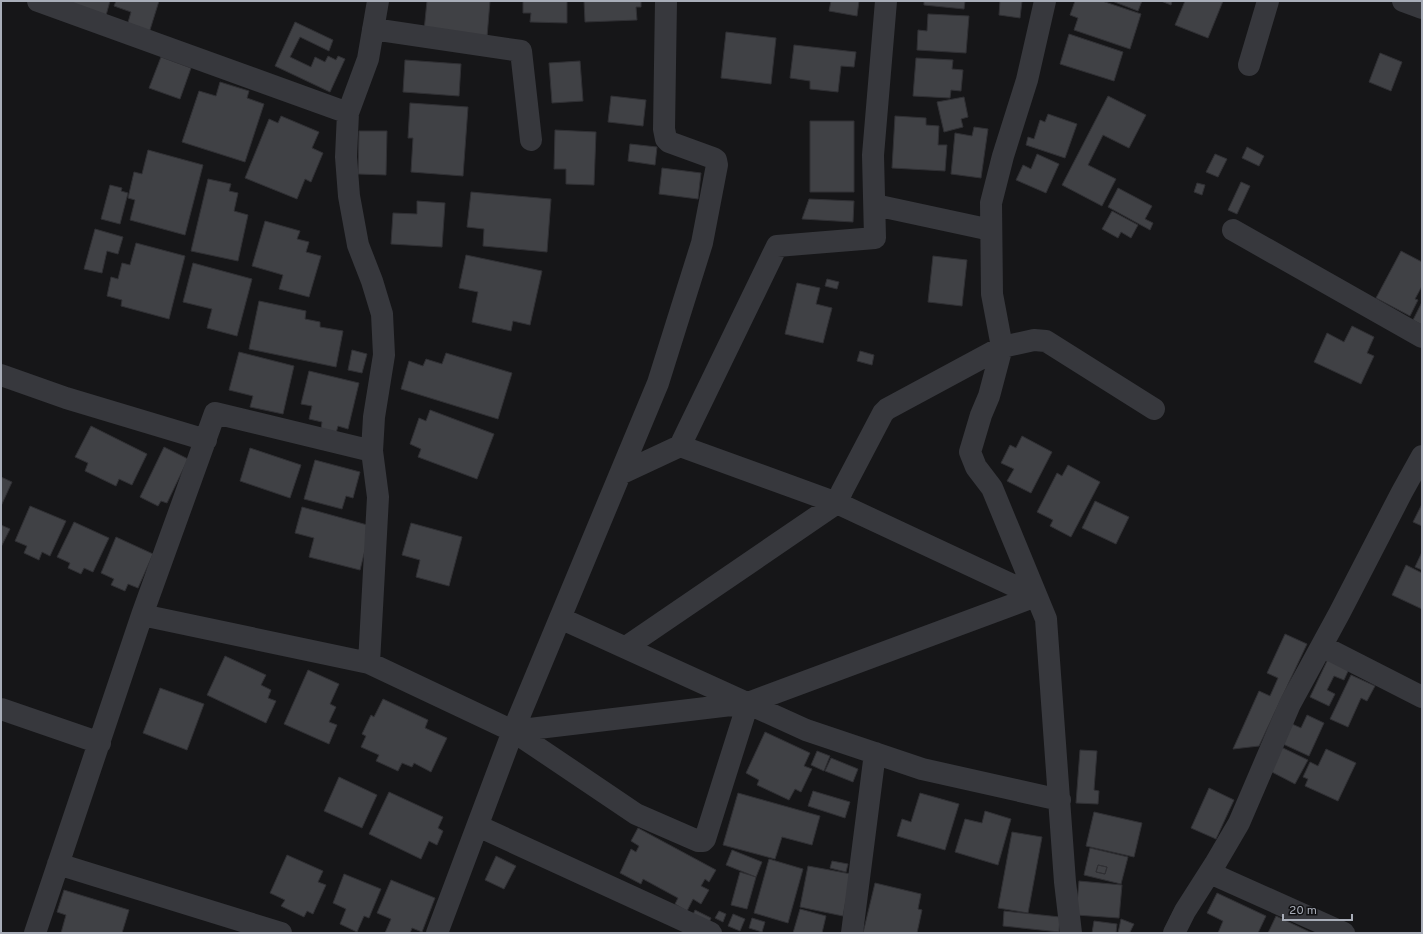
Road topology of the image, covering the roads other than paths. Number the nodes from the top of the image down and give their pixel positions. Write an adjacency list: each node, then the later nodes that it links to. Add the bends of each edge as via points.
1 (38, 1): 11 (street)
2 (378, 1): 9 (street)
3 (666, 1): 24 (street, via 666,137 669,142 713,158 717,165 702,243 658,383)
4 (886, 1): 13 (street, via 873,155)
5 (1045, 1): 14 (street, via 1027,80 991,203)
6 (1268, 1): 10 (street)
7 (1403, 1): 8 (street)
8 (1422, 8)
9 (373, 28): 11 (street, via 368,59); 12 (street, via 521,51)
10 (1249, 65)
11 (348, 113): 22 (street, via 346,157 349,196 358,245 382,314 384,355 374,417)
12 (531, 140)
13 (875, 205): 14 (street); 21 (street, via 875,238 777,246)
14 (991, 230): 17 (street, via 992,294)
15 (1233, 230): 16 (street)
16 (1422, 337)
17 (1002, 347): 19 (street, via 1034,340 1046,341); 25 (street, via 887,409 845,485); 26 (street, via 970,452 976,467 992,488)
18 (1, 375): 20 (street, via 66,398)
19 (1154, 409)
20 (206, 440): 22 (street, via 215,413); 27 (street)
21 (680, 446): 24 (street); 25 (street)
22 (372, 451): 31 (street, via 378,497)
23 (1422, 456): 29 (street)
24 (620, 474): 28 (street)
25 (838, 503): 26 (street); 30 (street)
26 (1036, 596): 33 (street); 38 (street, via 1046,619)
27 (142, 615): 31 (street); 36 (street)
28 (560, 618): 30 (street); 35 (street)
29 (1322, 646): 32 (street); 41 (street, via 1290,704 1239,823)
30 (626, 647): 33 (street)
31 (368, 663): 35 (street)
32 (1422, 697)
33 (748, 703): 35 (street); 35 (street, via 705,839 701,841 636,814); 37 (street, via 806,730)
34 (1, 708): 36 (street)
35 (514, 731): 39 (street)
36 (100, 742): 40 (street)
37 (875, 753): 38 (street, via 922,769); 46 (street)
38 (1060, 800): 47 (street)
39 (478, 826): 44 (street); 45 (street)
40 (58, 864): 42 (street); 43 (street)
41 (1210, 873): 48 (street); 49 (street)
42 (34, 933)
43 (281, 933)
44 (437, 933)
45 (711, 933)
46 (852, 933)
47 (1071, 933)
48 (1174, 933)
49 (1344, 933)

